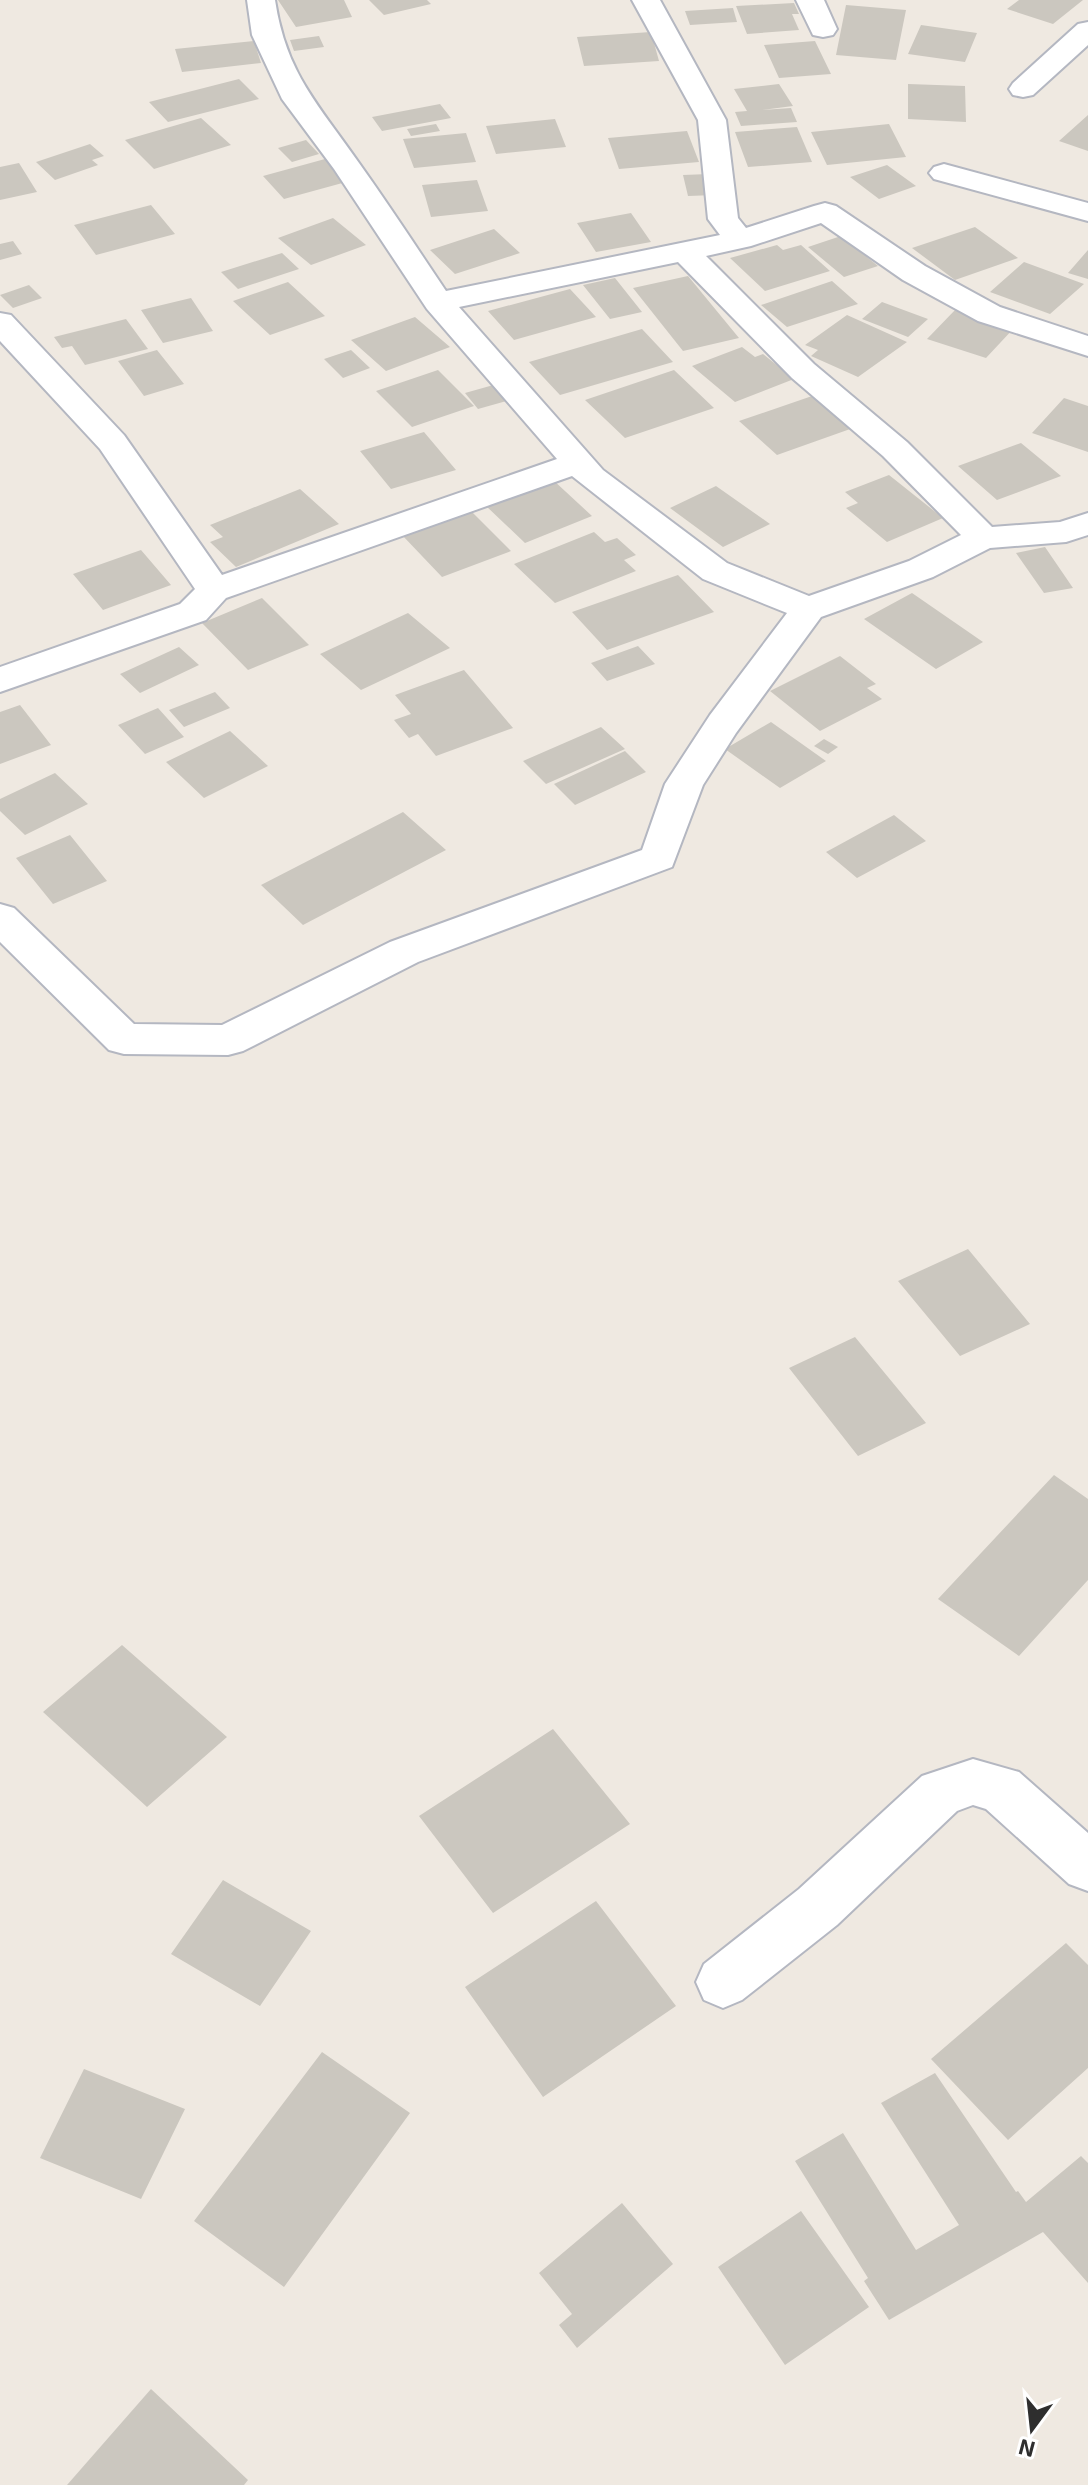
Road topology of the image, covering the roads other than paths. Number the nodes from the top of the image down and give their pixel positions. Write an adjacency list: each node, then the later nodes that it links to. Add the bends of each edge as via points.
1 (261, 0): 11 (street, via 266,35 296,99)
2 (646, 0): 9 (street, via 712,120 723,219)
3 (810, 0): 4 (street)
4 (823, 29)
5 (1088, 30): 6 (street)
6 (1023, 89)
7 (944, 173): 8 (street)
8 (1088, 212)
9 (740, 240): 10 (street); 13 (street, via 825,212 914,273 989,314)
10 (683, 250): 11 (street); 16 (street, via 803,371 895,449)
11 (438, 302): 14 (street)
12 (0, 322): 17 (street, via 112,442)
13 (1088, 346)
14 (579, 462): 17 (street); 18 (street, via 591,477 715,571)
15 (1088, 523): 16 (street, via 1066,532)
16 (983, 538): 18 (street, via 921,569)
17 (214, 590): 19 (street, via 193,612)
18 (808, 609): 20 (street, via 684,784 658,858 404,952 228,1040 124,1039)
19 (0, 680)
20 (0, 918)
21 (1088, 1867): 22 (street, via 1001,1789 973,1782 940,1793 818,1907)
22 (723, 1982)

